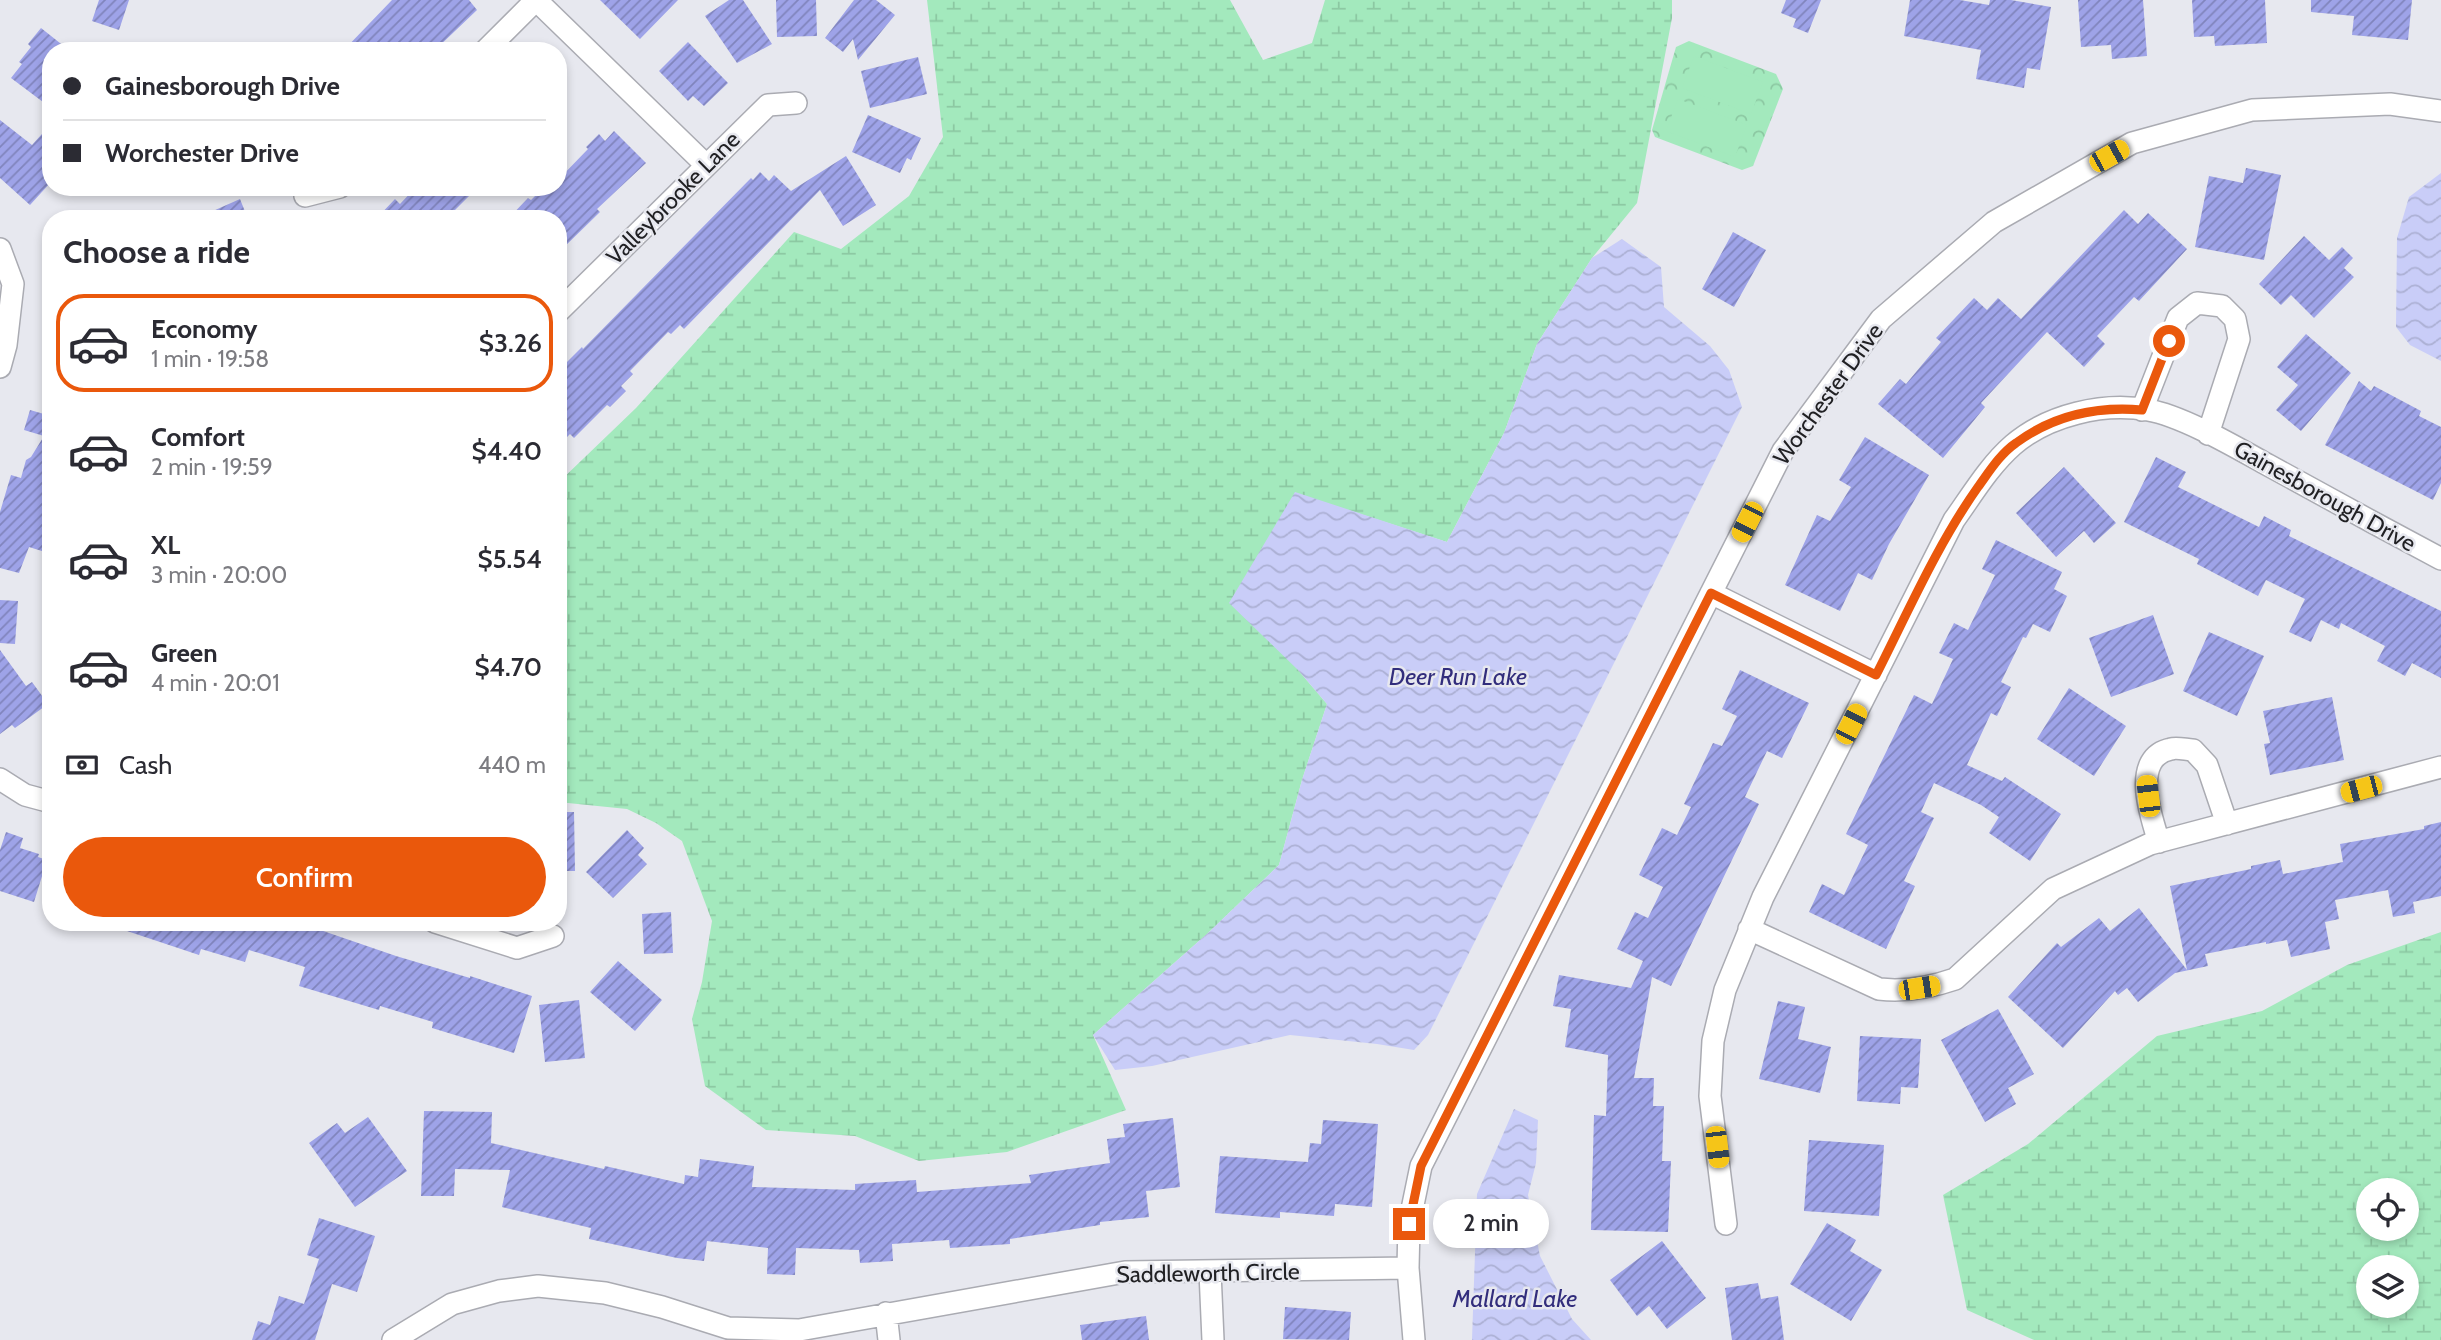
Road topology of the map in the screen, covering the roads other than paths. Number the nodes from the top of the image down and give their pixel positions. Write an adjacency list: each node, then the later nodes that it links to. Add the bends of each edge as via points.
1 (536, 0): 2 (street); 5 (street)
2 (494, 42)
3 (796, 103): 5 (street, Valleybrooke Lane, via 768,105)
4 (2441, 111): 12 (street, Worchester Drive, via 2390,104 2252,110 2132,143 1994,222 1881,319 1783,451)
5 (706, 166): 7 (street, Valleybrooke Lane)
6 (0, 249): 8 (street, via 13,284)
7 (567, 304)
8 (0, 367)
9 (2142, 410): 10 (street, Gainesborough Drive); 10 (street, Gainesborough Drive, via 2178,318 2197,303 2222,306 2235,319 2239,339); 13 (street, Gainesborough Drive, via 2079,413 2045,425 2014,444 1992,466 1954,520)
10 (2208, 434): 11 (street, Gainesborough Drive)
11 (2441, 559)
12 (1711, 593): 13 (street); 23 (street, Worchester Drive, via 1421,1166 1409,1224)
13 (1876, 675): 19 (street, Gainesborough Drive)
14 (2441, 768): 17 (street)
15 (0, 779): 16 (street)
16 (42, 800)
17 (2227, 824): 18 (street); 18 (street, via 2207,765 2193,750 2171,749 2154,759 2145,779)
18 (2159, 842): 19 (street, via 2053,888 1955,979 1936,986 1879,989)
19 (1749, 929): 22 (street, Gainesborough Drive, via 1725,990 1713,1041 1710,1096)
20 (463, 931): 21 (street, via 517,948)
21 (553, 936)
22 (1726, 1224)
23 (1408, 1268): 24 (street, Saddleworth Circle); 29 (street, Worchester Drive)
24 (1210, 1272): 25 (street, Saddleworth Circle, via 1125,1272); 28 (street)
25 (886, 1313): 26 (street, Saddleworth Circle, via 799,1331 728,1328 605,1293 538,1286 452,1304); 27 (street)
26 (393, 1340)
27 (889, 1340)
28 (1213, 1340)
29 (1415, 1340)

